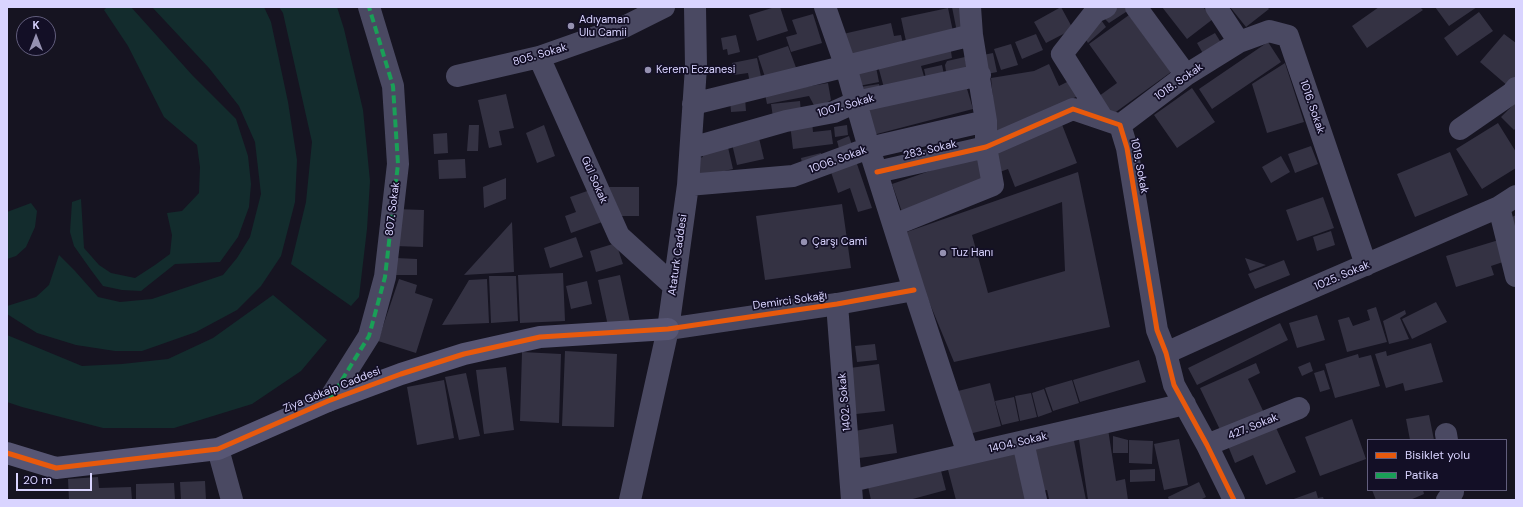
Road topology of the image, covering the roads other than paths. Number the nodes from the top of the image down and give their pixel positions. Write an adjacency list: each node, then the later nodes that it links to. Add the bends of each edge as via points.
1 (369, 7): 36 (street, 807. Sokak, via 393,86 398,164 385,277 369,336)
2 (664, 7): 11 (street, 805. Sokak, via 624,27)
3 (695, 7): 18 (street, Ataturk Caddesi, via 696,67)
4 (825, 7): 12 (street)
5 (970, 7): 9 (street)
6 (1136, 7): 15 (street)
7 (1216, 7): 10 (street)
8 (1101, 9): 20 (street, 1019. Sokak, via 1062,54)
9 (972, 35): 12 (street); 14 (street)
10 (1239, 42): 15 (street, 1018. Sokak); 29 (street, 1016. Sokak, via 1269,31 1288,36)
11 (539, 57): 13 (street, 805. Sokak); 31 (street, Gül Sokak, via 619,236)
12 (846, 67): 17 (street); 18 (street)
13 (457, 76)
14 (980, 76): 17 (street, 1007. Sokak); 19 (street)
15 (1186, 76): 20 (street, 1018. Sokak)
16 (1516, 88): 21 (street)
17 (856, 102): 23 (street, 1007. Sokak, via 834,112 786,121); 24 (street)
18 (693, 104): 23 (street, Ataturk Caddesi)
19 (986, 121): 22 (street); 24 (street, 1006. Sokak)
20 (1112, 122): 22 (street, via 1073,109); 35 (street, 1019. Sokak, via 1126,148 1157,330)
21 (1460, 129)
22 (986, 147): 25 (street, 283. Sokak); 28 (street, via 993,185)
23 (691, 148): 26 (street, Ataturk Caddesi)
24 (869, 148): 25 (street); 26 (street, 1006. Sokak, via 793,176)
25 (877, 172): 28 (street)
26 (688, 184): 31 (street, Ataturk Caddesi)
27 (1508, 202): 29 (street, 1025. Sokak); 30 (street)
28 (894, 225): 32 (street)
29 (1366, 266): 35 (street, 1025. Sokak)
30 (1516, 276)
31 (674, 286): 34 (street, Ataturk Caddesi)
32 (914, 290): 33 (street, Demirci Sokağı); 43 (street)
33 (836, 304): 34 (street, Demirci Sokağı); 44 (street, 1402. Sokak)
34 (668, 329): 36 (street, Ziya Gökalp Caddesi, via 540,337 464,354); 47 (street, Ataturk Caddesi)
35 (1166, 353): 37 (street, 1019. Sokak, via 1174,385)
36 (328, 401): 41 (street, Ziya Gökalp Caddesi)
37 (1185, 404): 39 (street, 1404. Sokak); 40 (street, 1019. Sokak)
38 (1299, 408): 40 (street, 427. Sokak)
39 (1023, 442): 43 (street, 1404. Sokak); 48 (street)
40 (1207, 445): 49 (street, 1019. Sokak)
41 (218, 449): 42 (street, Ziya Gökalp Caddesi, via 56,468); 46 (street)
42 (7, 453)
43 (968, 454): 44 (street, 1404. Sokak)
44 (852, 491)
45 (1453, 491): 50 (street)
46 (232, 500)
47 (630, 500)
48 (1036, 500)
49 (1234, 500)
50 (1447, 500)

